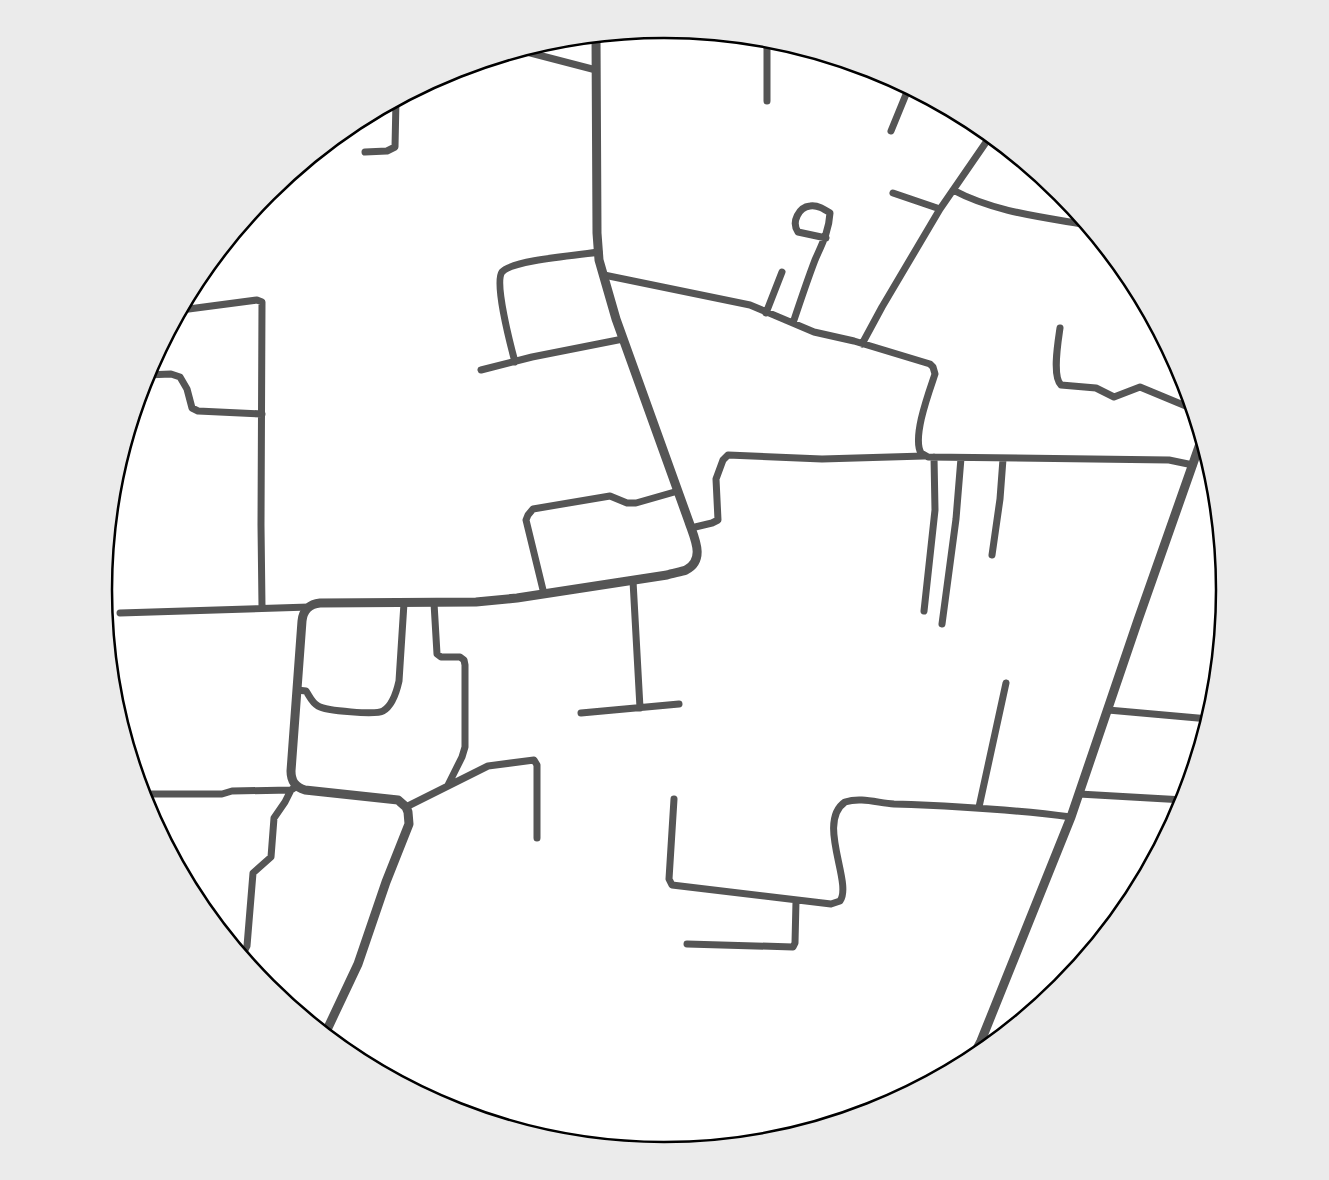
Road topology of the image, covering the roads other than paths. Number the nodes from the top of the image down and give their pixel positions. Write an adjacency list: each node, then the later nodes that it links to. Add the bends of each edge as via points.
1 (596, 42): 4 (street)
2 (767, 47): 6 (street)
3 (533, 54): 4 (street)
4 (596, 70): 16 (street)
5 (906, 93): 8 (street)
6 (767, 100)
7 (396, 108): 10 (street, via 395,147 387,151)
8 (891, 131)
9 (986, 142): 11 (street)
10 (365, 152)
11 (953, 190): 13 (street); 14 (street, via 1012,212)
12 (893, 193): 13 (street)
13 (940, 209): 24 (street)
14 (1077, 223)
15 (826, 238): 15 (street, via 798,232 797,216 805,208 821,207 830,212); 21 (street)
16 (598, 252): 18 (street); 25 (street, via 521,263 502,272 499,282)
17 (782, 272): 20 (street)
18 (604, 275): 20 (street, via 738,302); 23 (street)
19 (189, 309): 29 (street, via 262,302)
20 (766, 313): 21 (street)
21 (793, 323): 24 (street)
22 (1060, 328): 28 (street, via 1056,363 1061,385 1096,388 1114,396 1140,388)
23 (623, 339): 25 (street); 36 (street)
24 (862, 344): 31 (street, via 933,367 935,374 918,441)
25 (515, 362): 26 (street)
26 (481, 370)
27 (156, 375): 29 (street, via 180,377 188,389 192,408 198,411)
28 (1186, 406)
29 (262, 414): 43 (street)
30 (1198, 448): 35 (street)
31 (924, 456): 32 (street); 37 (street, via 822,459 728,455 716,479 718,520)
32 (934, 457): 33 (street); 45 (street, via 935,510)
33 (961, 458): 34 (street); 47 (street)
34 (1004, 458): 35 (street, via 1169,460); 38 (street)
35 (1192, 465): 52 (street)
36 (678, 491): 37 (street); 40 (street, via 636,503 610,496 533,510 526,520)
37 (691, 528): 39 (street, via 697,546 694,564 686,570)
38 (992, 554)
39 (632, 581): 40 (street); 51 (street)
40 (544, 594): 42 (street)
41 (404, 603): 42 (street); 44 (street, via 320,603); 49 (street, via 399,680 386,709 377,713 325,709 316,705 306,692)
42 (434, 603): 55 (street, via 437,654 458,657 464,662 464,747)
43 (262, 607): 44 (street); 46 (street)
44 (309, 607): 49 (street, via 302,617)
45 (924, 611)
46 (120, 613)
47 (942, 624)
48 (1006, 683): 62 (street)
49 (298, 690): 56 (street, via 291,775)
50 (679, 704): 51 (street)
51 (640, 708): 53 (street)
52 (1108, 710): 54 (street); 58 (street)
53 (581, 713)
54 (1201, 718)
55 (447, 786): 61 (street); 64 (street, via 492,764 534,760 537,765)
56 (294, 788): 57 (street, via 222,794); 61 (street, via 393,799); 67 (street, via 274,818 271,857 252,873)
57 (151, 794)
58 (1079, 794): 60 (street); 63 (street)
59 (674, 799): 65 (street, via 669,879 672,885)
60 (1176, 800)
61 (406, 807): 68 (street, via 410,818 407,830 358,964)
62 (979, 807): 63 (street); 65 (street, via 891,804 876,800 844,802 836,811 834,821 844,889 842,898 831,904)
63 (1071, 817): 69 (street)
64 (537, 838)
65 (796, 901): 66 (street, via 793,947)
66 (687, 944)
67 (245, 949)
68 (327, 1027)
69 (980, 1043)

